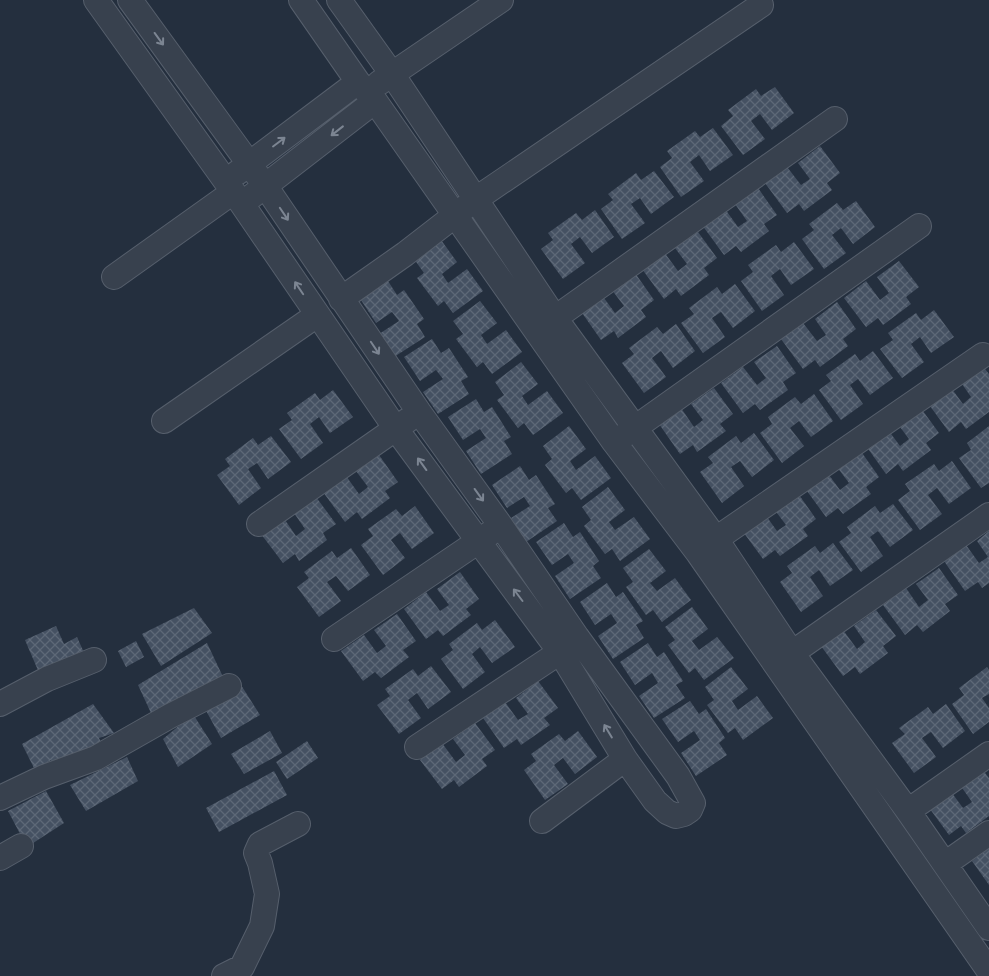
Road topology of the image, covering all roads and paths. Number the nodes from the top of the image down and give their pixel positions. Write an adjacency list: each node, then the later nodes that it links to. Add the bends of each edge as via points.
1 (96, 0): 12 (street)
2 (130, 0): 10 (street, one-way to 10)
3 (300, 0): 8 (street)
4 (339, 0): 7 (street)
5 (501, 0): 7 (street)
6 (761, 5): 13 (street)
7 (392, 74): 8 (street); 13 (street)
8 (367, 91): 10 (street, one-way to 8); 11 (street, one-way to 11); 14 (street)
9 (836, 119): 19 (street)
10 (249, 164): 11 (street); 12 (street)
11 (266, 187): 12 (street); 17 (street, one-way to 17)
12 (233, 193): 16 (street); 18 (street, one-way to 12)
13 (476, 199): 14 (street); 19 (street)
14 (456, 215): 17 (street); 25 (street)
15 (920, 226): 24 (street)
16 (114, 277)
17 (341, 299): 21 (street, one-way to 21)
18 (316, 315): 22 (street); 23 (street)
19 (555, 318): 24 (street)
20 (983, 355): 29 (street)
21 (419, 412): 23 (street); 28 (street, one-way to 28)
22 (164, 421)
23 (396, 428): 27 (street); 30 (street, one-way to 23)
24 (635, 429): 25 (street); 29 (street)
25 (614, 442): 49 (street, via 698,554)
26 (989, 516): 33 (street)
27 (258, 524)
28 (501, 526): 30 (street); 32 (street)
29 (716, 539): 33 (street)
30 (478, 542): 31 (street); 32 (street, one-way to 30)
31 (334, 639)
32 (569, 645): 37 (street); 39 (street, one-way to 32); 39 (street, via 678,776 693,803 690,810 676,816 667,812 655,801)
33 (792, 653): 41 (street)
34 (94, 660): 36 (street, via 46,679)
35 (229, 686): 40 (street, via 96,758)
36 (0, 704)
37 (417, 747)
38 (989, 754): 41 (street)
39 (625, 759): 42 (street)
40 (0, 798)
41 (908, 811): 47 (street)
42 (542, 821)
43 (298, 824): 50 (street, via 260,844 256,853 267,894 262,926 242,967)
44 (989, 833): 47 (street)
45 (21, 846): 46 (street)
46 (0, 858)
47 (945, 864): 48 (street)
48 (989, 928)
49 (989, 971)
50 (224, 976)

